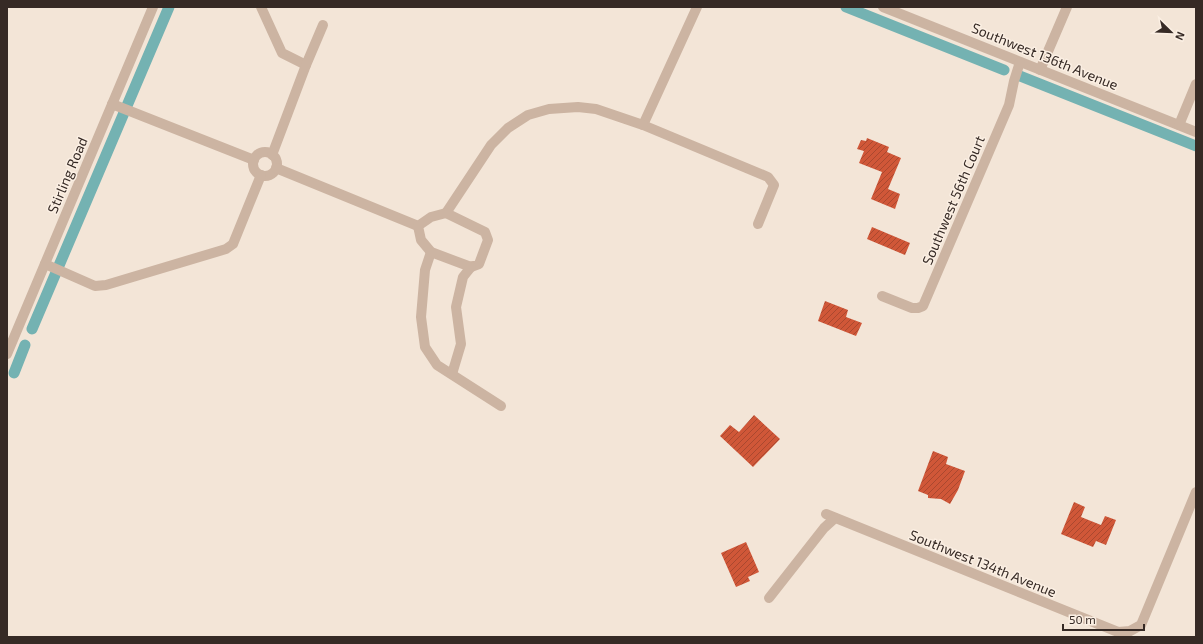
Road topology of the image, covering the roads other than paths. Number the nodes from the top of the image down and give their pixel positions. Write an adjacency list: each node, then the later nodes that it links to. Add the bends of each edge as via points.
1 (153, 7): 11 (street, Stirling Road)
2 (261, 7): 8 (street, via 282,53)
3 (697, 7): 12 (street)
4 (1067, 7): 9 (street)
5 (888, 8): 7 (street, Southwest 136th Avenue)
6 (323, 25): 8 (street)
7 (1020, 62): 9 (street, Southwest 136th Avenue); 25 (street, Southwest 56th Court, via 1009,105 923,306 912,308)
8 (306, 65): 15 (street)
9 (1040, 70): 13 (street, Southwest 136th Avenue)
10 (1196, 84): 13 (street)
11 (112, 104): 16 (street); 23 (street, Stirling Road)
12 (643, 125): 19 (street, via 596,109 578,107 549,109 528,115 508,128 492,145); 20 (street, via 768,177 774,185)
13 (1179, 125): 14 (street, Southwest 136th Avenue)
14 (1196, 132)
15 (272, 155): 16 (street, via 264,152); 17 (street, via 276,161)
16 (254, 160): 18 (street, via 254,170)
17 (276, 168): 18 (street, via 268,176); 21 (street)
18 (260, 176): 23 (street, via 233,244 226,249 96,286)
19 (446, 213): 21 (street, via 431,217); 24 (street, via 485,232 488,240 479,264)
20 (758, 224)
21 (418, 226): 22 (street, via 421,240)
22 (431, 252): 24 (street); 27 (street, via 424,270 421,317 425,347 436,365)
23 (45, 264): 26 (street, Stirling Road)
24 (471, 267): 27 (street, via 463,277 456,307 461,344)
25 (882, 296)
26 (7, 354)
27 (452, 374): 28 (street)
28 (501, 406)
29 (1196, 492): 31 (street, via 1141,625)
30 (769, 598): 31 (street, Southwest 134th Avenue, via 824,528 830,516)
31 (1125, 633)

